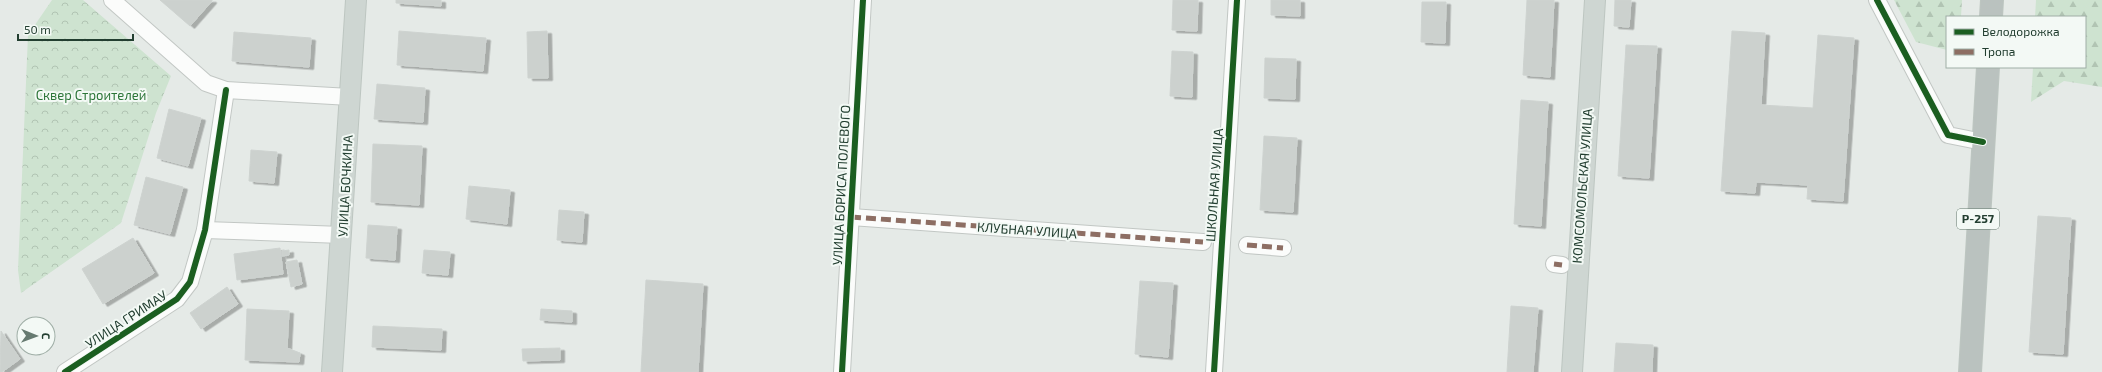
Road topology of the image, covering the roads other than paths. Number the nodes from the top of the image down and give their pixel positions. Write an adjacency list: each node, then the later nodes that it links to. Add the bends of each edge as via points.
1 (112, 0): 10 (street, via 206,83)
2 (356, 0): 11 (main road, УЛИЦА БОЧКИНА)
3 (863, 0): 13 (street, УЛИЦА БОРИСА ПОЛЕВОГО)
4 (1237, 0): 22 (street, ШКОЛЬНАЯ УЛИЦА)
5 (1595, 0): 23 (main road, КОМСОМОЛЬСКАЯ УЛИЦА)
6 (1878, 0): 12 (street, via 1948,135)
7 (1992, 0): 8 (highway)
8 (1991, 16)
9 (1988, 68): 12 (highway, Р-257)
10 (226, 90): 11 (street); 14 (street, УЛИЦА ГРИМАУ)
11 (350, 97): 15 (main road, УЛИЦА БОЧКИНА)
12 (1983, 142): 24 (highway, Р-257)
13 (850, 217): 16 (street, КЛУБНАЯ УЛИЦА); 21 (street, УЛИЦА БОРИСА ПОЛЕВОГО)
14 (205, 230): 15 (street); 19 (street, УЛИЦА ГРИМАУ, via 190,282 177,299)
15 (342, 235): 20 (main road, УЛИЦА БОЧКИНА)
16 (1203, 242)
17 (1247, 245): 18 (street)
18 (1283, 248)
19 (65, 372)
20 (332, 372)
21 (842, 372)
22 (1214, 372)
23 (1572, 372)
24 (1970, 372)

